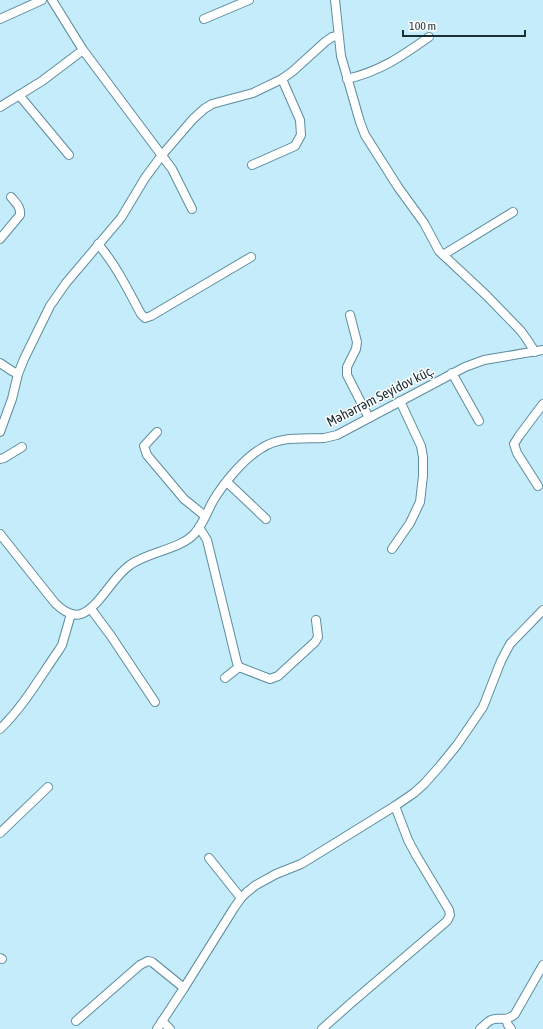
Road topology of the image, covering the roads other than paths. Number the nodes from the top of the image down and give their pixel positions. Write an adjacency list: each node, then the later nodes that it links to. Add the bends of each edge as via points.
1 (42, 0): 5 (street)
2 (52, 0): 9 (street)
3 (249, 0): 6 (street)
4 (335, 0): 7 (street)
5 (0, 19)
6 (204, 19)
7 (338, 36): 10 (street, via 325,42); 11 (street)
8 (429, 37): 11 (street, via 382,67)
9 (83, 50): 12 (street); 15 (street)
10 (282, 79): 15 (street, via 253,93 212,104 204,109 193,118); 16 (street, via 300,120 301,135 295,146)
11 (347, 80): 22 (street, via 365,135)
12 (19, 95): 13 (street); 14 (street)
13 (0, 107)
14 (69, 155)
15 (162, 155): 18 (street); 21 (street, via 121,218)
16 (252, 165)
17 (11, 197): 20 (street, via 19,206 20,215)
18 (192, 209)
19 (513, 212): 22 (street)
20 (0, 239)
21 (98, 244): 23 (street, via 115,267 140,314 145,318); 28 (street, via 50,306)
22 (444, 255): 25 (street)
23 (251, 257)
24 (350, 315): 31 (street, via 356,349 347,367 347,375)
25 (539, 351): 27 (street, Məhərrəm Seyidov küç., via 484,360)
26 (0, 363): 28 (street)
27 (452, 373): 29 (street, Məhərrəm Seyidov küç.); 32 (street)
28 (18, 374): 33 (street)
29 (400, 401): 31 (street, Məhərrəm Seyidov küç.); 43 (street, via 421,446 423,476 420,502 410,523)
30 (543, 404): 38 (street, via 514,444 516,453)
31 (369, 418): 37 (street, Məhərrəm Seyidov küç., via 330,437 274,441 253,454)
32 (479, 421)
33 (0, 432)
34 (157, 432): 39 (street, via 144,446 147,455 184,500)
35 (22, 447): 36 (street)
36 (0, 459)
37 (227, 482): 39 (street, Məhərrəm Seyidov küç.); 40 (street)
38 (538, 486)
39 (205, 516): 41 (street, Məhərrəm Seyidov küç.)
40 (266, 519)
41 (199, 527): 44 (street, Məhərrəm Seyidov küç., via 183,543 139,559 123,570); 48 (street, via 207,540)
42 (0, 534): 46 (street, via 55,603)
43 (392, 549)
44 (91, 609): 46 (street, via 78,615); 50 (street)
45 (543, 610): 53 (street, via 510,644 483,708 457,745 424,784)
46 (71, 614): 51 (street, via 59,650 26,700)
47 (316, 620): 48 (street, via 316,642 278,676 270,678)
48 (239, 667): 49 (street)
49 (225, 678)
50 (156, 702)
51 (0, 729)
52 (48, 787): 54 (street)
53 (395, 806): 56 (street, via 301,864 256,885); 64 (street, via 408,840 450,915 447,921)
54 (0, 832)
55 (209, 858): 56 (street)
56 (241, 898): 58 (street)
57 (543, 965): 59 (street, via 515,1014)
58 (184, 988): 60 (street, via 148,961); 61 (street)
59 (506, 1019): 65 (street, via 491,1020); 66 (street)
60 (76, 1020)
61 (162, 1021): 62 (street); 63 (street)
62 (157, 1029)
63 (170, 1029)
64 (322, 1029)
65 (480, 1029)
66 (511, 1029)

